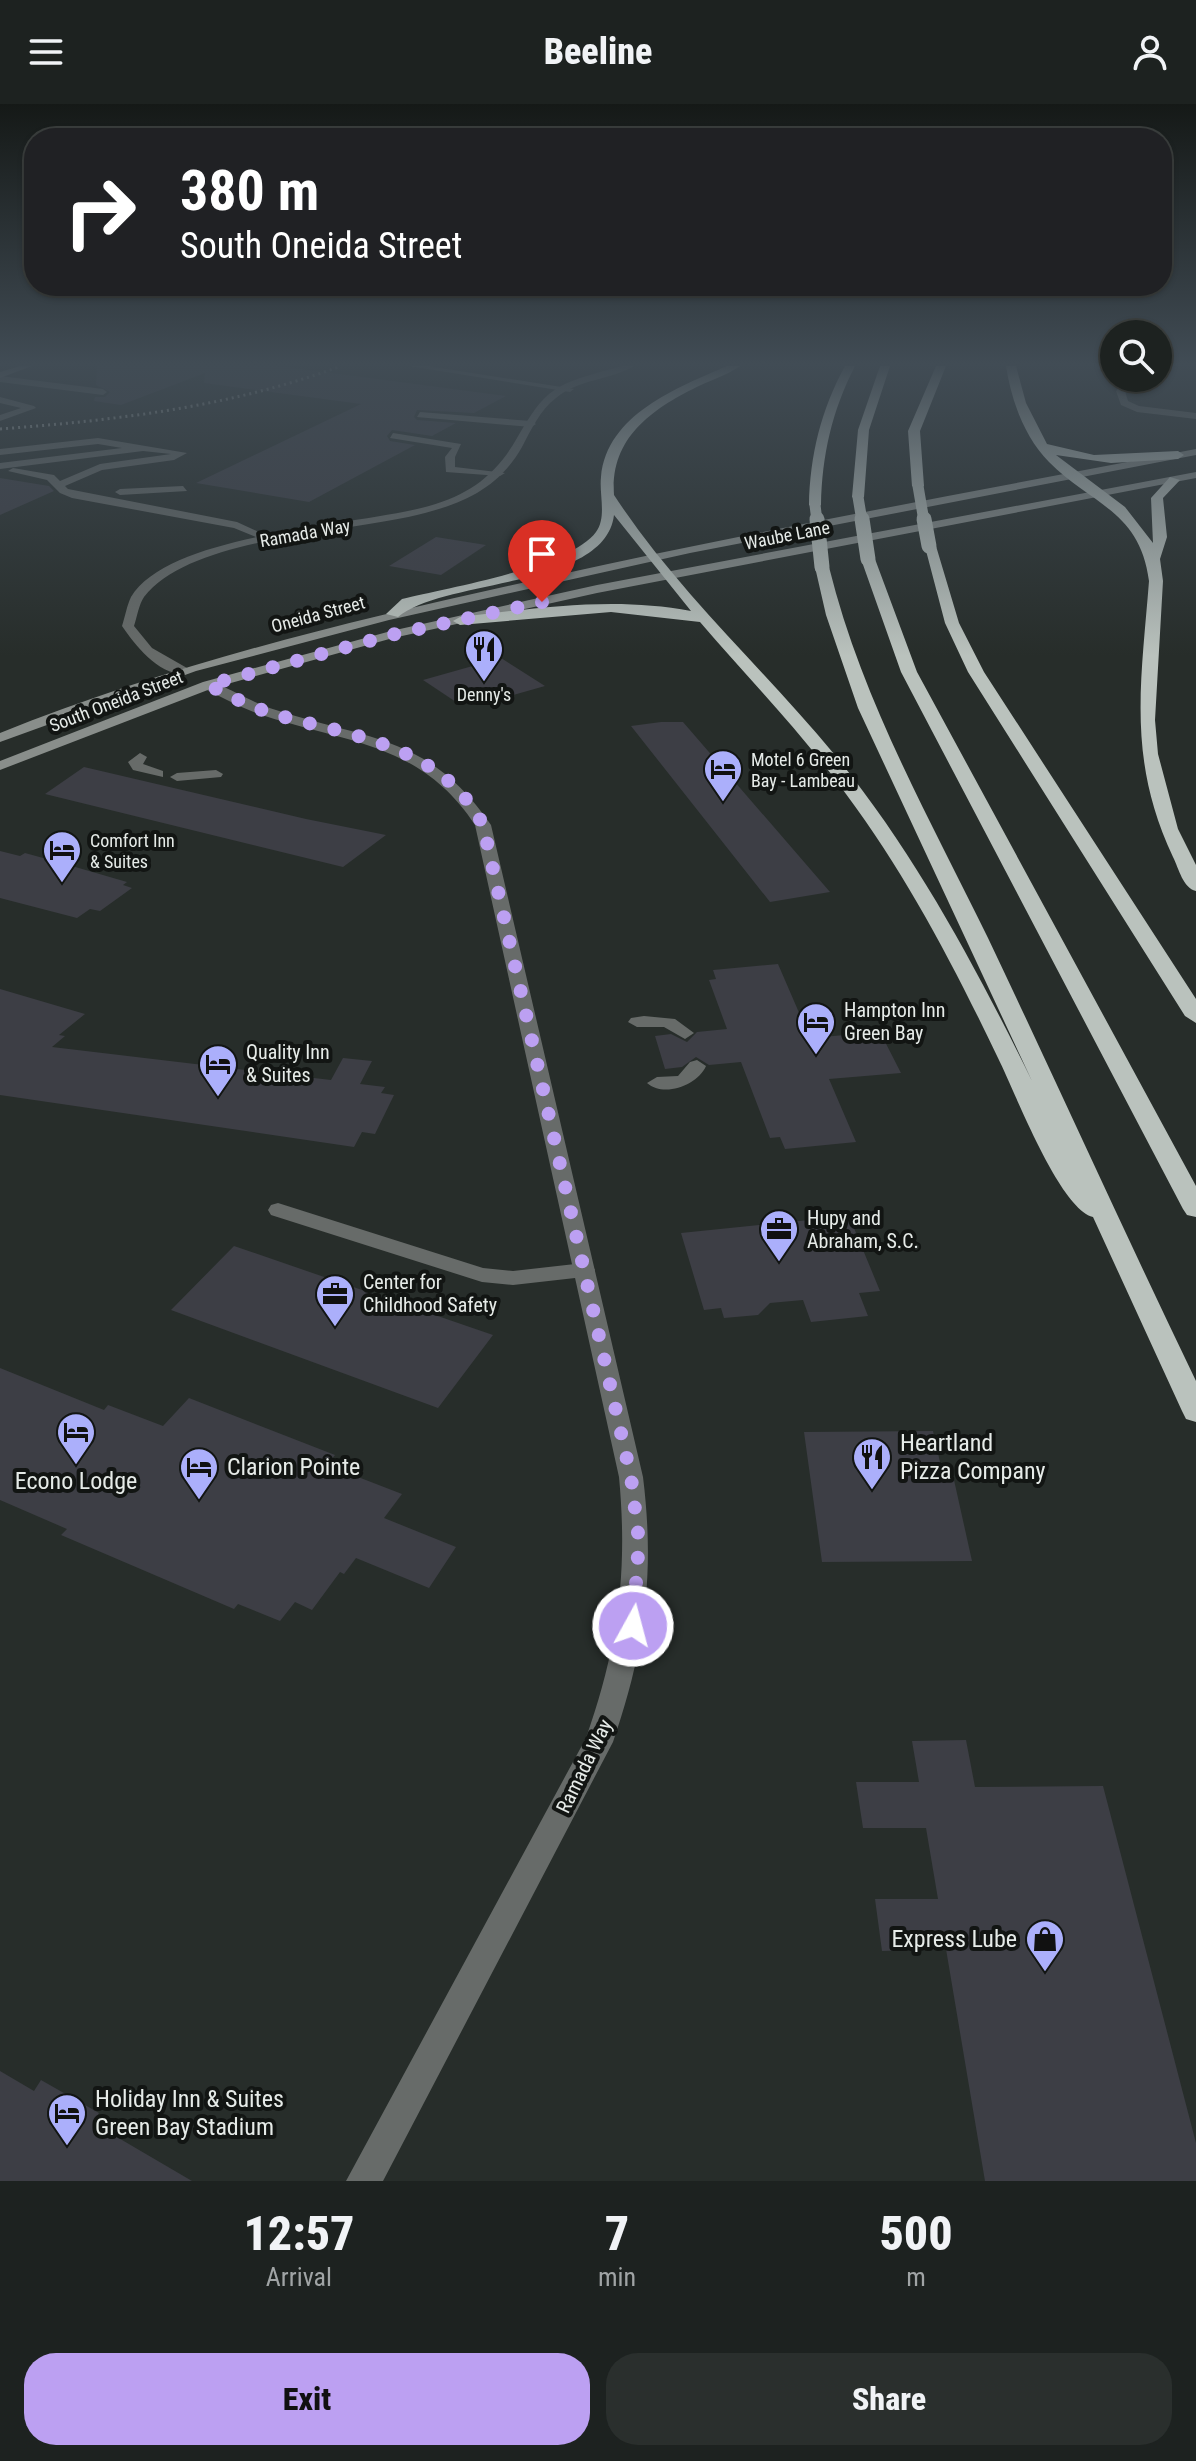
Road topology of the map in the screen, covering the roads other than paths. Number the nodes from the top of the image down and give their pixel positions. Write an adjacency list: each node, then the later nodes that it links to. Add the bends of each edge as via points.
1 (36, 463): 11 (street)
2 (130, 463): 16 (street, via 100,467)
3 (450, 463): 12 (street, via 450,470)
4 (506, 463): 12 (street, Ramada Way)
5 (610, 463): 19 (highway)
6 (818, 463): 44 (highway, bridge, via 815,505 822,567 836,628 867,711)
7 (858, 463): 42 (highway, bridge, via 868,559 909,672)
8 (916, 463): 37 (highway, bridge, via 929,546 952,623 976,672)
9 (1061, 463): 14 (highway)
10 (1139, 463): 14 (street, Waube Lane)
11 (0, 468): 16 (street, via 50,477)
12 (500, 473): 20 (street, Ramada Way, via 472,492 433,507)
13 (1196, 475): 15 (street, Waube Lane)
14 (1074, 476): 18 (highway); 21 (street, Waube Lane)
15 (1174, 480): 18 (street, Waube Lane); 22 (highway, via 1156,496 1162,540)
16 (60, 485): 17 (street, via 137,494); 20 (street, via 76,496 237,525)
17 (183, 489)
18 (1101, 493): 22 (highway, via 1133,520); 23 (street, Waube Lane)
19 (609, 497): 21 (highway, via 628,529); 24 (highway, via 601,535 578,553 407,602)
20 (268, 539): 27 (street, Ramada Way, via 180,565 133,600 128,626 134,638)
21 (655, 556): 23 (highway); 24 (street, Oneida Street)
22 (1153, 559): 36 (highway, via 1147,742 1169,829)
23 (667, 576): 25 (highway); 26 (street, South Oneida Street)
24 (393, 614): 27 (street, Oneida Street); 28 (street, via 242,662)
25 (702, 618): 26 (highway, via 627,607); 44 (highway, via 775,693 913,876 960,955 1069,1181)
26 (460, 621): 28 (street, South Oneida Street)
27 (182, 671): 29 (street, Oneida Street); 30 (street, via 138,701)
28 (208, 685): 32 (street, South Oneida Street); 45 (street, Ramada Way, via 261,710 402,751 433,768 473,805 483,825)
29 (0, 738)
30 (0, 752)
31 (140, 757): 33 (street, via 138,767)
32 (0, 766)
33 (158, 774)
34 (216, 774): 35 (street)
35 (177, 777)
36 (1196, 885)
37 (1196, 1016)
38 (637, 1022): 39 (street, via 661,1020)
39 (685, 1033)
40 (697, 1066): 41 (street, via 683,1081)
41 (657, 1083)
42 (1196, 1209)
43 (278, 1210): 45 (street, via 482,1275 513,1278)
44 (1109, 1226): 46 (highway)
45 (584, 1270): 47 (street, Ramada Way, via 631,1477 639,1541 637,1601 623,1675 595,1750)
46 (1196, 1411)
47 (364, 2181)

